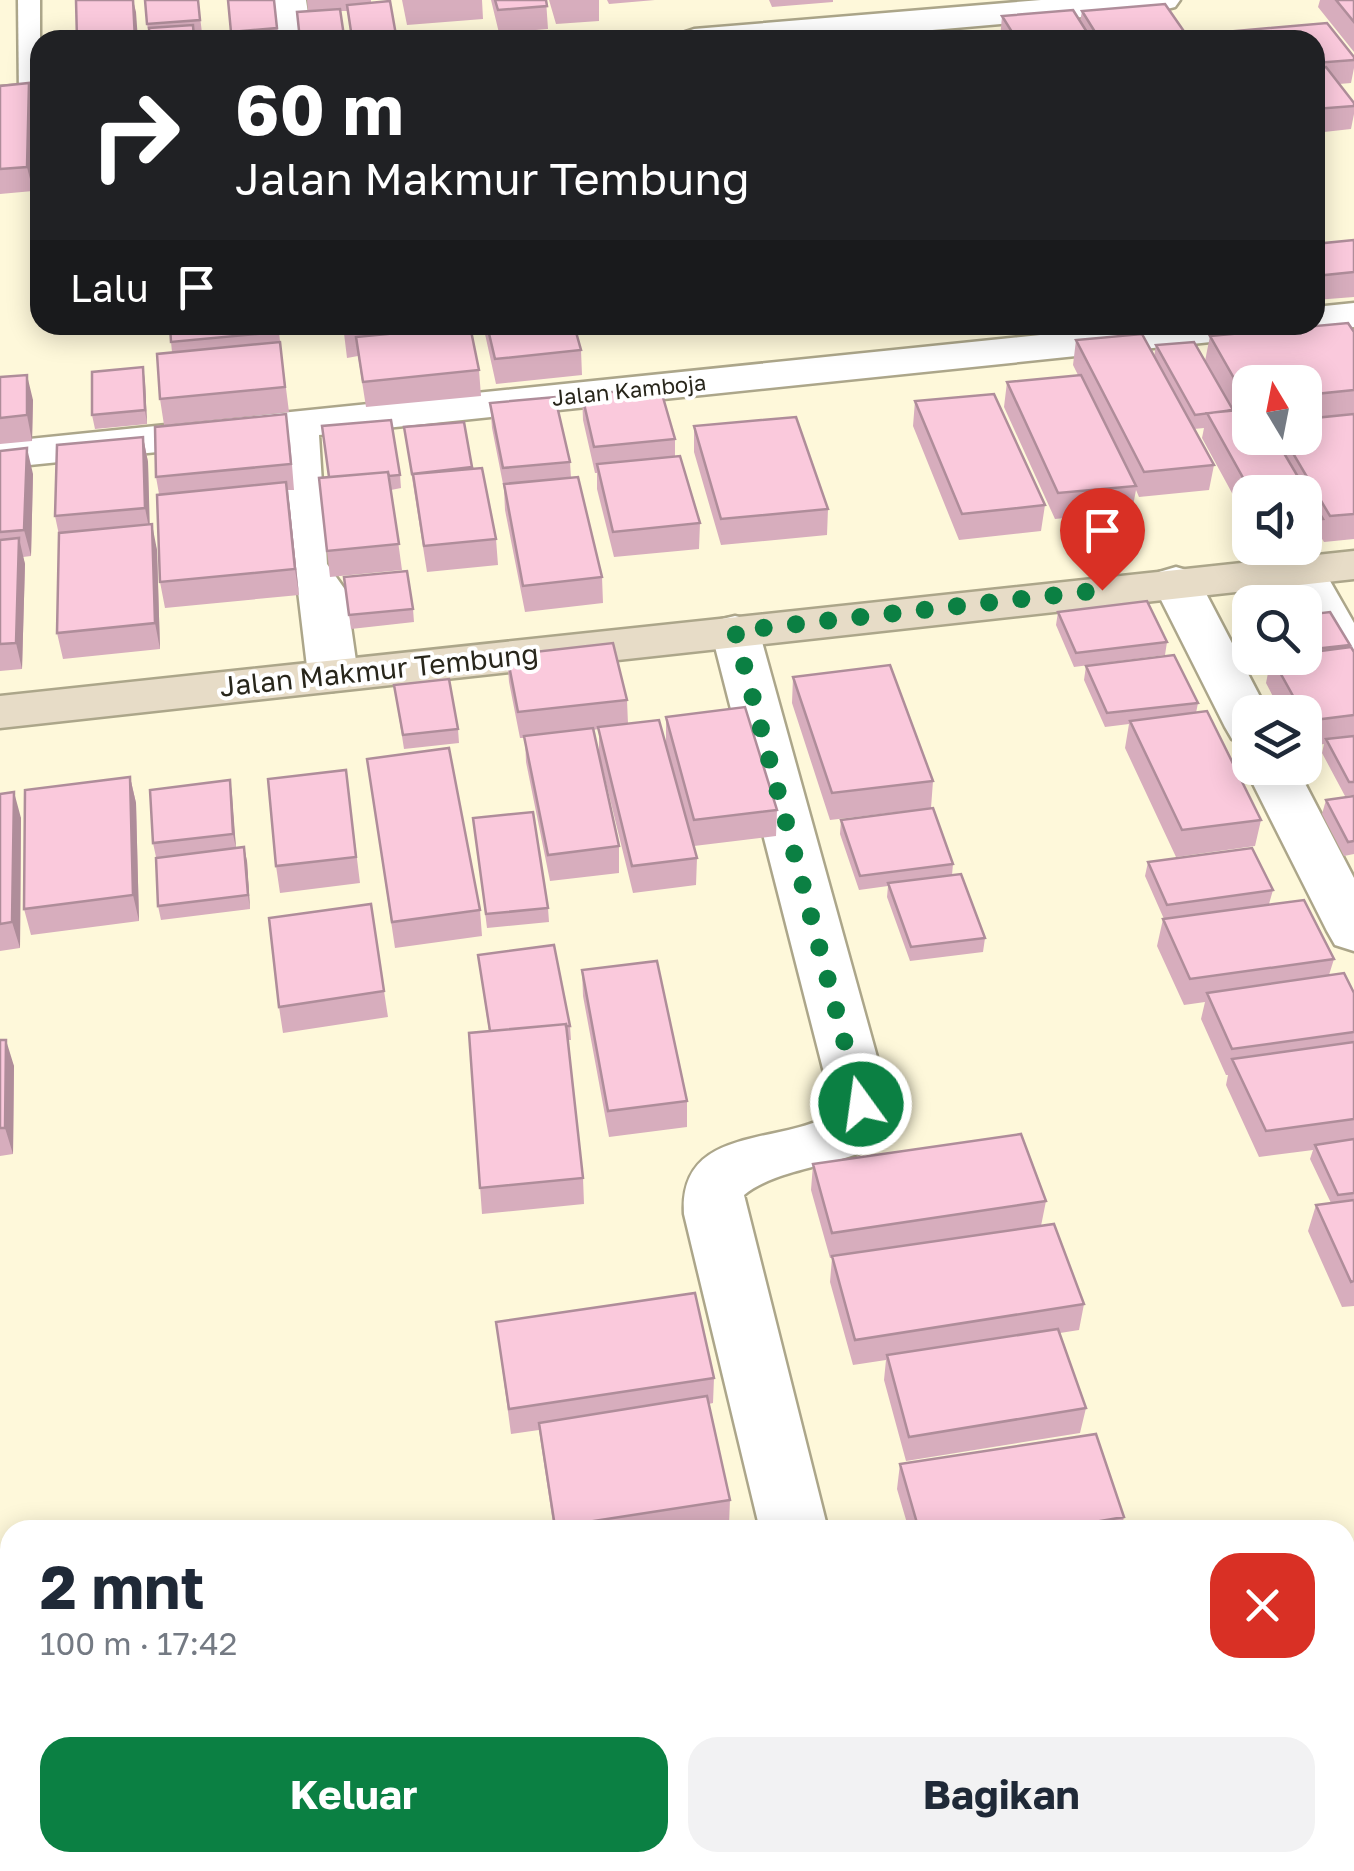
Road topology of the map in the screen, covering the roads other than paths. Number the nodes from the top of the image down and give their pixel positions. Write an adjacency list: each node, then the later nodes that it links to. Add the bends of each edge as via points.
1 (29, 0): 6 (lane)
2 (289, 0): 5 (street)
3 (1163, 0): 4 (street)
4 (959, 29)
5 (293, 30)
6 (24, 96)
7 (1354, 315): 8 (street)
8 (1325, 318)
9 (1161, 335): 10 (street, Jalan Kamboja)
10 (296, 424): 11 (street, Jalan Kamboja); 17 (street, via 304,564 322,592)
11 (0, 456)
12 (1354, 565): 13 (street, Jalan Makmur Tembung)
13 (1302, 570): 14 (street, Jalan Makmur Tembung); 16 (street)
14 (1176, 582): 15 (street, Jalan Makmur Tembung); 18 (street)
15 (735, 631): 17 (street, Jalan Makmur Tembung); 22 (street, via 861,1104 856,1130 836,1143 744,1162 713,1186)
16 (1354, 668)
17 (333, 676): 19 (street, Jalan Makmur Tembung)
18 (1234, 695)
19 (0, 712)
20 (1280, 785): 21 (street)
21 (1354, 931)
22 (792, 1520)

